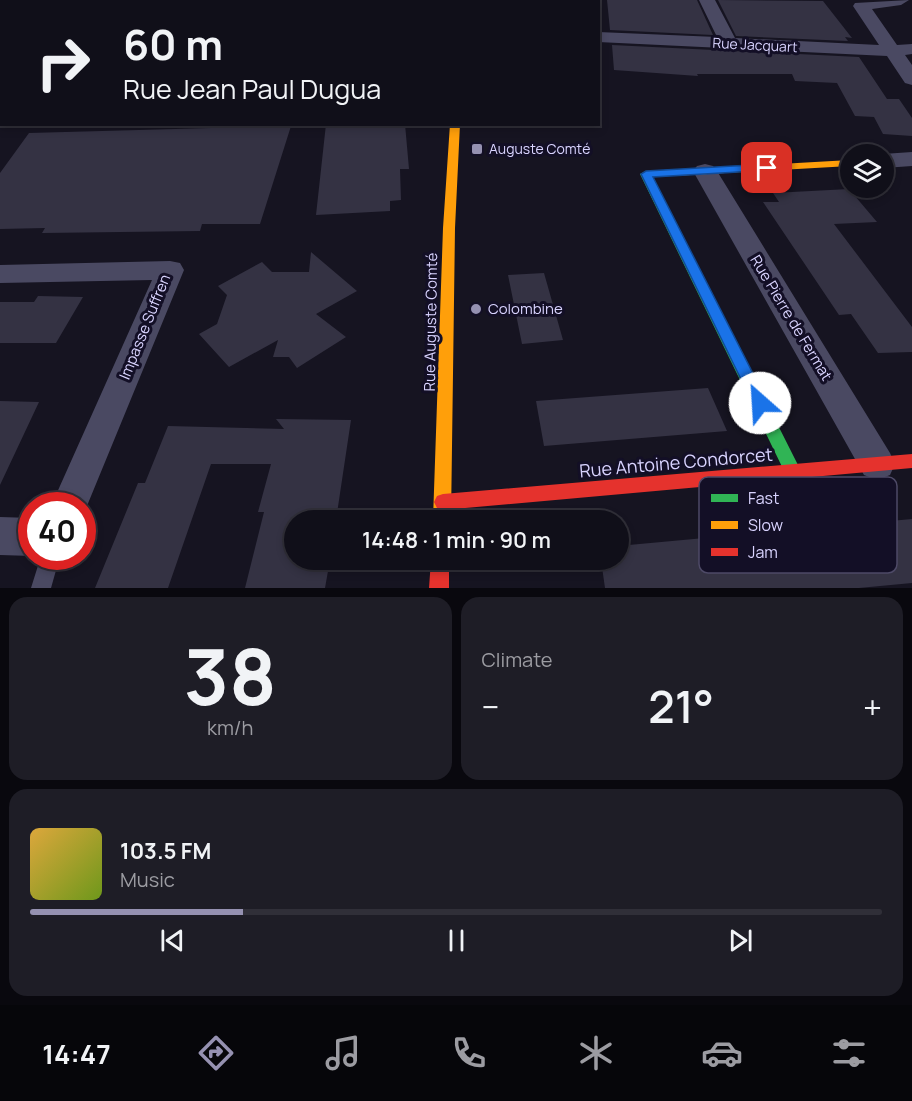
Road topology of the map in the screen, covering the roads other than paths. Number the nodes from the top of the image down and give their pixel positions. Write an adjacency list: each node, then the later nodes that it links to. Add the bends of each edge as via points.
1 (707, 0): 4 (street)
2 (901, 0): 6 (street, via 861,6)
3 (600, 38): 4 (street, Rue Jacquart)
4 (729, 44): 6 (street, Rue Jacquart)
5 (912, 49): 6 (street, Rue Jacquart)
6 (893, 51): 7 (street)
7 (912, 79)
8 (455, 126): 20 (street, Rue Auguste Comté)
9 (912, 159): 10 (street)
10 (894, 160)
11 (840, 164): 12 (street)
12 (705, 171): 15 (street, Rue Pierre de Fermat); 16 (street, via 646,174)
13 (0, 274): 19 (street, Impasse Suffren, via 171,270)
14 (912, 461): 15 (street, Rue Antoine Condorcet)
15 (877, 464): 16 (street, Rue Antoine Condorcet)
16 (793, 472): 17 (street, Rue Antoine Condorcet)
17 (735, 477)
18 (699, 480): 20 (street, Rue Antoine Condorcet)
19 (75, 492)
20 (443, 502): 21 (street, Rue Auguste Comté)
21 (443, 510)
22 (0, 536): 23 (street)
23 (18, 537)
24 (47, 570): 26 (lane)
25 (440, 570): 27 (street)
26 (41, 588)
27 (439, 588)

